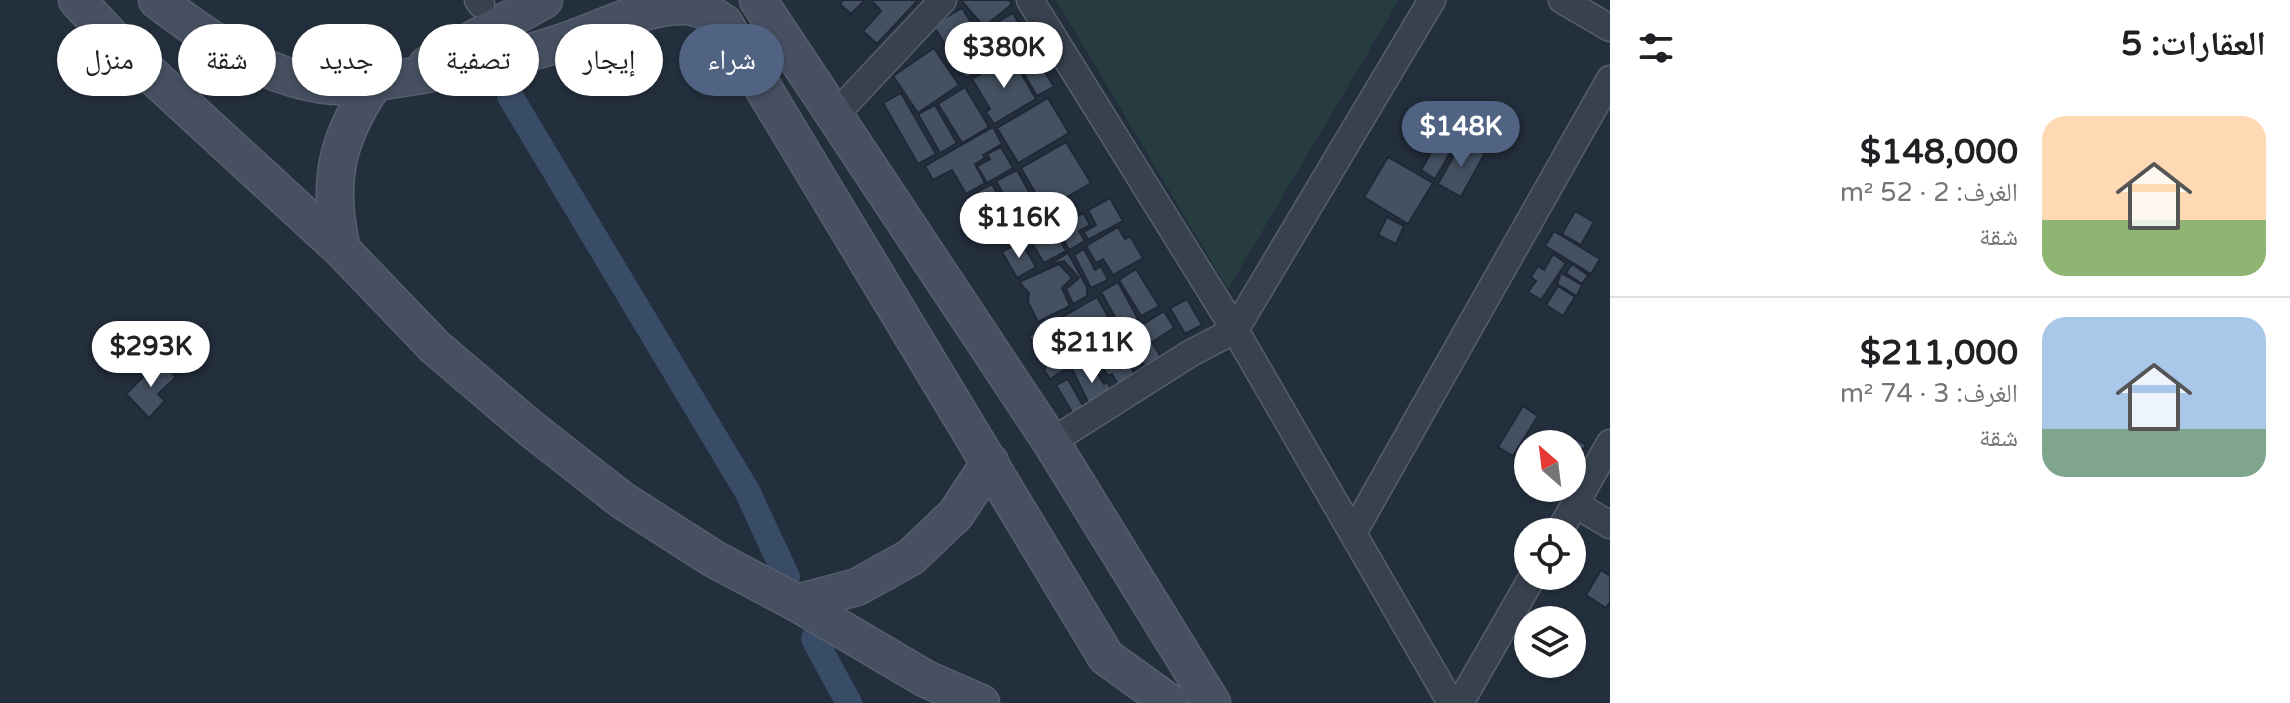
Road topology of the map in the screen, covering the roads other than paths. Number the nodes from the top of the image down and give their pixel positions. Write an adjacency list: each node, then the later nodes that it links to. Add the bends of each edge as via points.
1 (77, 0): 16 (main road)
2 (157, 0): 11 (main road, via 254,65)
3 (544, 0): 10 (main road)
4 (758, 0): 15 (main road)
5 (943, 0): 15 (street)
6 (1030, 0): 17 (street)
7 (1432, 0): 17 (street)
8 (1562, 0): 9 (street)
9 (1610, 28)
10 (402, 74)
11 (292, 76)
12 (402, 79): 20 (main road, via 499,62 644,11 701,8 724,23)
13 (1610, 79): 24 (street)
14 (372, 96): 16 (main road, via 353,114 333,181)
15 (834, 116): 18 (main road)
16 (342, 250): 26 (main road, via 435,347 622,500 714,559)
17 (1235, 330): 18 (street); 24 (street)
18 (1051, 442): 29 (main road)
19 (1610, 443): 21 (street)
20 (990, 462): 26 (main road, via 956,514 911,557 857,587); 28 (main road, via 1106,657)
21 (1575, 504): 22 (street); 23 (street)
22 (1567, 518)
23 (1610, 525)
24 (1353, 533): 30 (street)
25 (1525, 590): 31 (street)
26 (797, 603): 27 (main road, via 926,679)
27 (981, 703)
28 (1170, 703)
29 (1212, 703)
30 (1451, 703)
31 (1460, 703)

